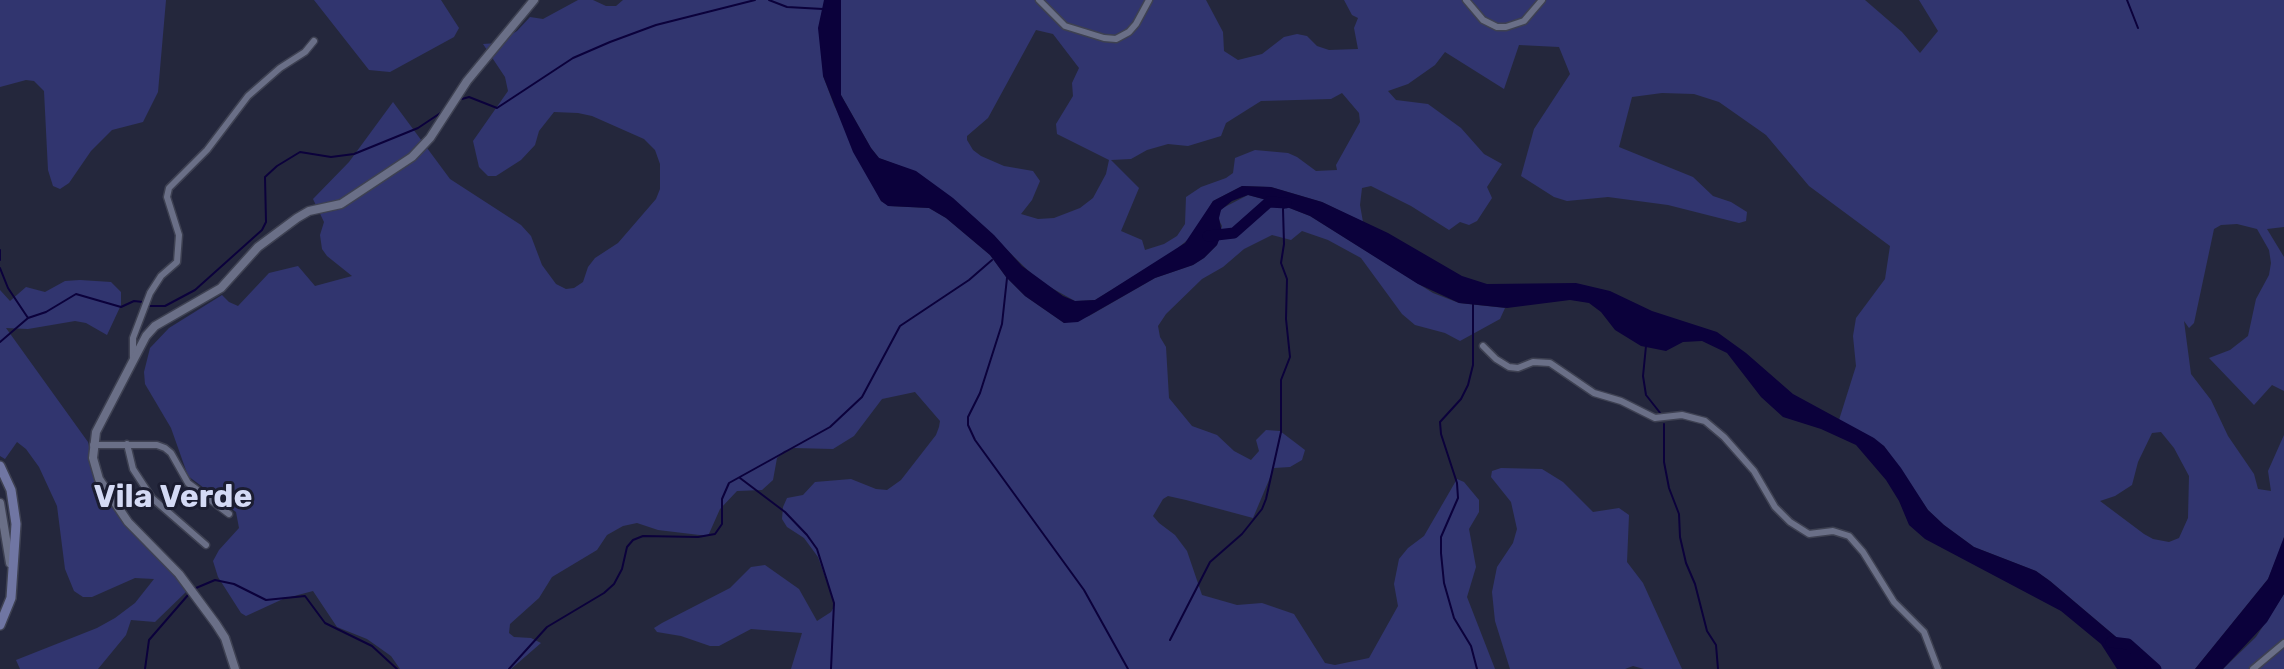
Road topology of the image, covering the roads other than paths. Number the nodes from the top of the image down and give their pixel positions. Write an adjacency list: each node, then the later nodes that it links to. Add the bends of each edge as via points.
1 (534, 0): 8 (street, via 412,157 341,204 309,211 277,231 221,288 155,326)
2 (1039, 0): 3 (street, via 1065,26 1116,39 1136,24)
3 (1149, 0)
4 (1466, 0): 5 (street, via 1497,27 1524,21)
5 (1542, 0)
6 (314, 41): 8 (street, via 248,96 207,150 169,188 179,235 177,262 150,293 133,338)
7 (1483, 346): 19 (street, via 1509,367 1550,363 1594,393 1655,418 1682,415 1705,421 1754,471 1790,522 1809,534 1833,531 1849,536 1894,602 1924,632)
8 (133, 357): 10 (street)
9 (127, 444): 10 (street); 13 (street, via 165,448 188,483); 14 (street, via 133,469 152,498)
10 (93, 445): 18 (street, via 99,479 128,522 179,574 216,624)
11 (0, 466): 15 (main road, via 14,507)
12 (0, 503): 15 (street)
13 (229, 514)
14 (206, 545)
15 (12, 575): 16 (main road, via 9,608)
16 (0, 625)
17 (2284, 643): 20 (street)
18 (235, 669)
19 (1938, 669)
20 (2253, 669)

